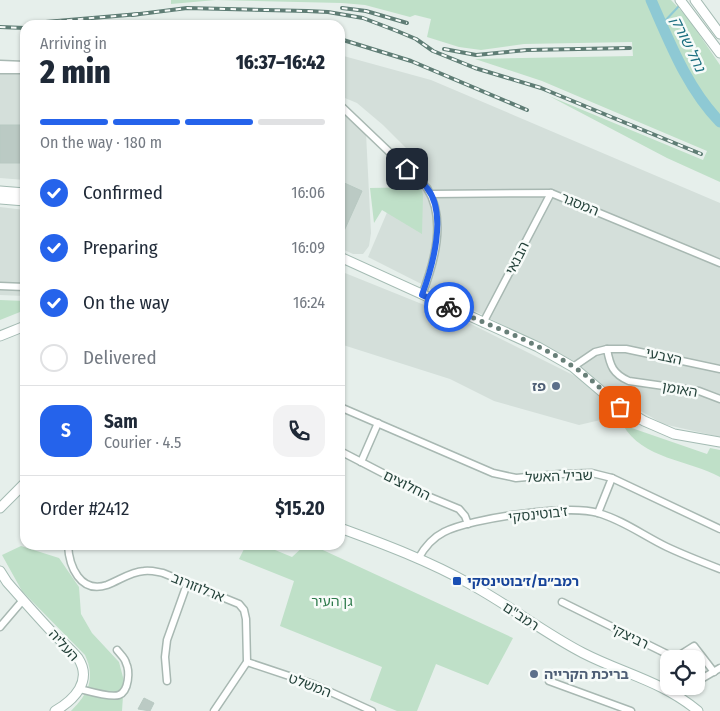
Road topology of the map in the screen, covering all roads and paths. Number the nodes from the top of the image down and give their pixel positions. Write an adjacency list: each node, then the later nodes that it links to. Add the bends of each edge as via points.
1 (680, 0): 4 (main road)
2 (695, 0): 3 (main road)
3 (720, 34)
4 (720, 53)
5 (0, 64): 6 (street)
6 (20, 65)
7 (0, 70): 8 (street)
8 (20, 70)
9 (345, 110): 13 (street)
10 (0, 190): 11 (main road)
11 (20, 192)
12 (551, 192): 13 (street, המסגר); 17 (street, המסגר); 22 (street, הבנאי)
13 (431, 194): 20 (street, via 436,216 436,244)
14 (0, 199): 15 (main road)
15 (20, 201)
16 (345, 259): 20 (main road)
17 (720, 263)
18 (0, 286): 19 (street)
19 (20, 287)
20 (422, 295): 22 (main road)
21 (20, 323): 24 (main road)
22 (483, 323): 27 (main road, via 538,347)
23 (20, 328): 25 (main road)
24 (0, 330)
25 (0, 336)
26 (607, 349): 27 (street, via 595,352); 28 (street, הצבעי, via 626,349); 29 (street, האומן, via 613,371 619,377 698,391)
27 (573, 367): 32 (main road, via 631,415 674,434)
28 (720, 369)
29 (720, 399)
30 (345, 409): 31 (street, שביל האשל)
31 (378, 423): 34 (street); 35 (street, שביל האשל, via 493,473 516,478 592,473)
32 (720, 442)
33 (345, 454): 34 (street, החלוצים)
34 (361, 462): 41 (street, החלוצים, via 459,509)
35 (612, 478): 40 (street); 42 (street, שביל האשל)
36 (20, 487): 37 (main road)
37 (14, 492): 38 (main road); 39 (main road)
38 (0, 498)
39 (0, 508)
40 (598, 513): 41 (street, ז'בוטינסקי, via 548,510); 47 (street, ז'בוטינסקי)
41 (468, 524): 45 (street, ז'בוטינסקי, via 437,536 423,549)
42 (720, 529)
43 (345, 530): 45 (main road, רמב"ם)
44 (69, 550): 50 (street, ארלוזורוב, via 73,572 89,584 107,585 130,574 151,571)
45 (418, 559): 61 (main road, רמב"ם, via 471,584 560,641)
46 (0, 565): 49 (main road, העליה)
47 (720, 569)
48 (0, 572): 49 (main road, העליה)
49 (7, 582): 51 (main road, העליה)
50 (187, 584): 55 (street, ארלוזורוב, via 234,602 244,610); 59 (street, via 167,640)
51 (23, 600): 53 (street); 62 (main road, העליה, via 78,658 82,671)
52 (562, 602): 57 (street, רביצקי, via 675,658 694,646)
53 (0, 627)
54 (117, 650): 62 (street, via 126,662 128,672 124,690 119,695 111,695)
55 (247, 662): 65 (street); 66 (street, המשלט, via 313,684)
56 (720, 668): 57 (street)
57 (714, 672): 58 (street)
58 (705, 677)
59 (166, 681)
60 (549, 681): 67 (street)
61 (660, 687)
62 (80, 689): 64 (main road, via 69,703)
63 (678, 695): 68 (main road, רמב"ם)
64 (56, 711)
65 (214, 711)
66 (372, 711)
67 (631, 711)
68 (698, 711)

